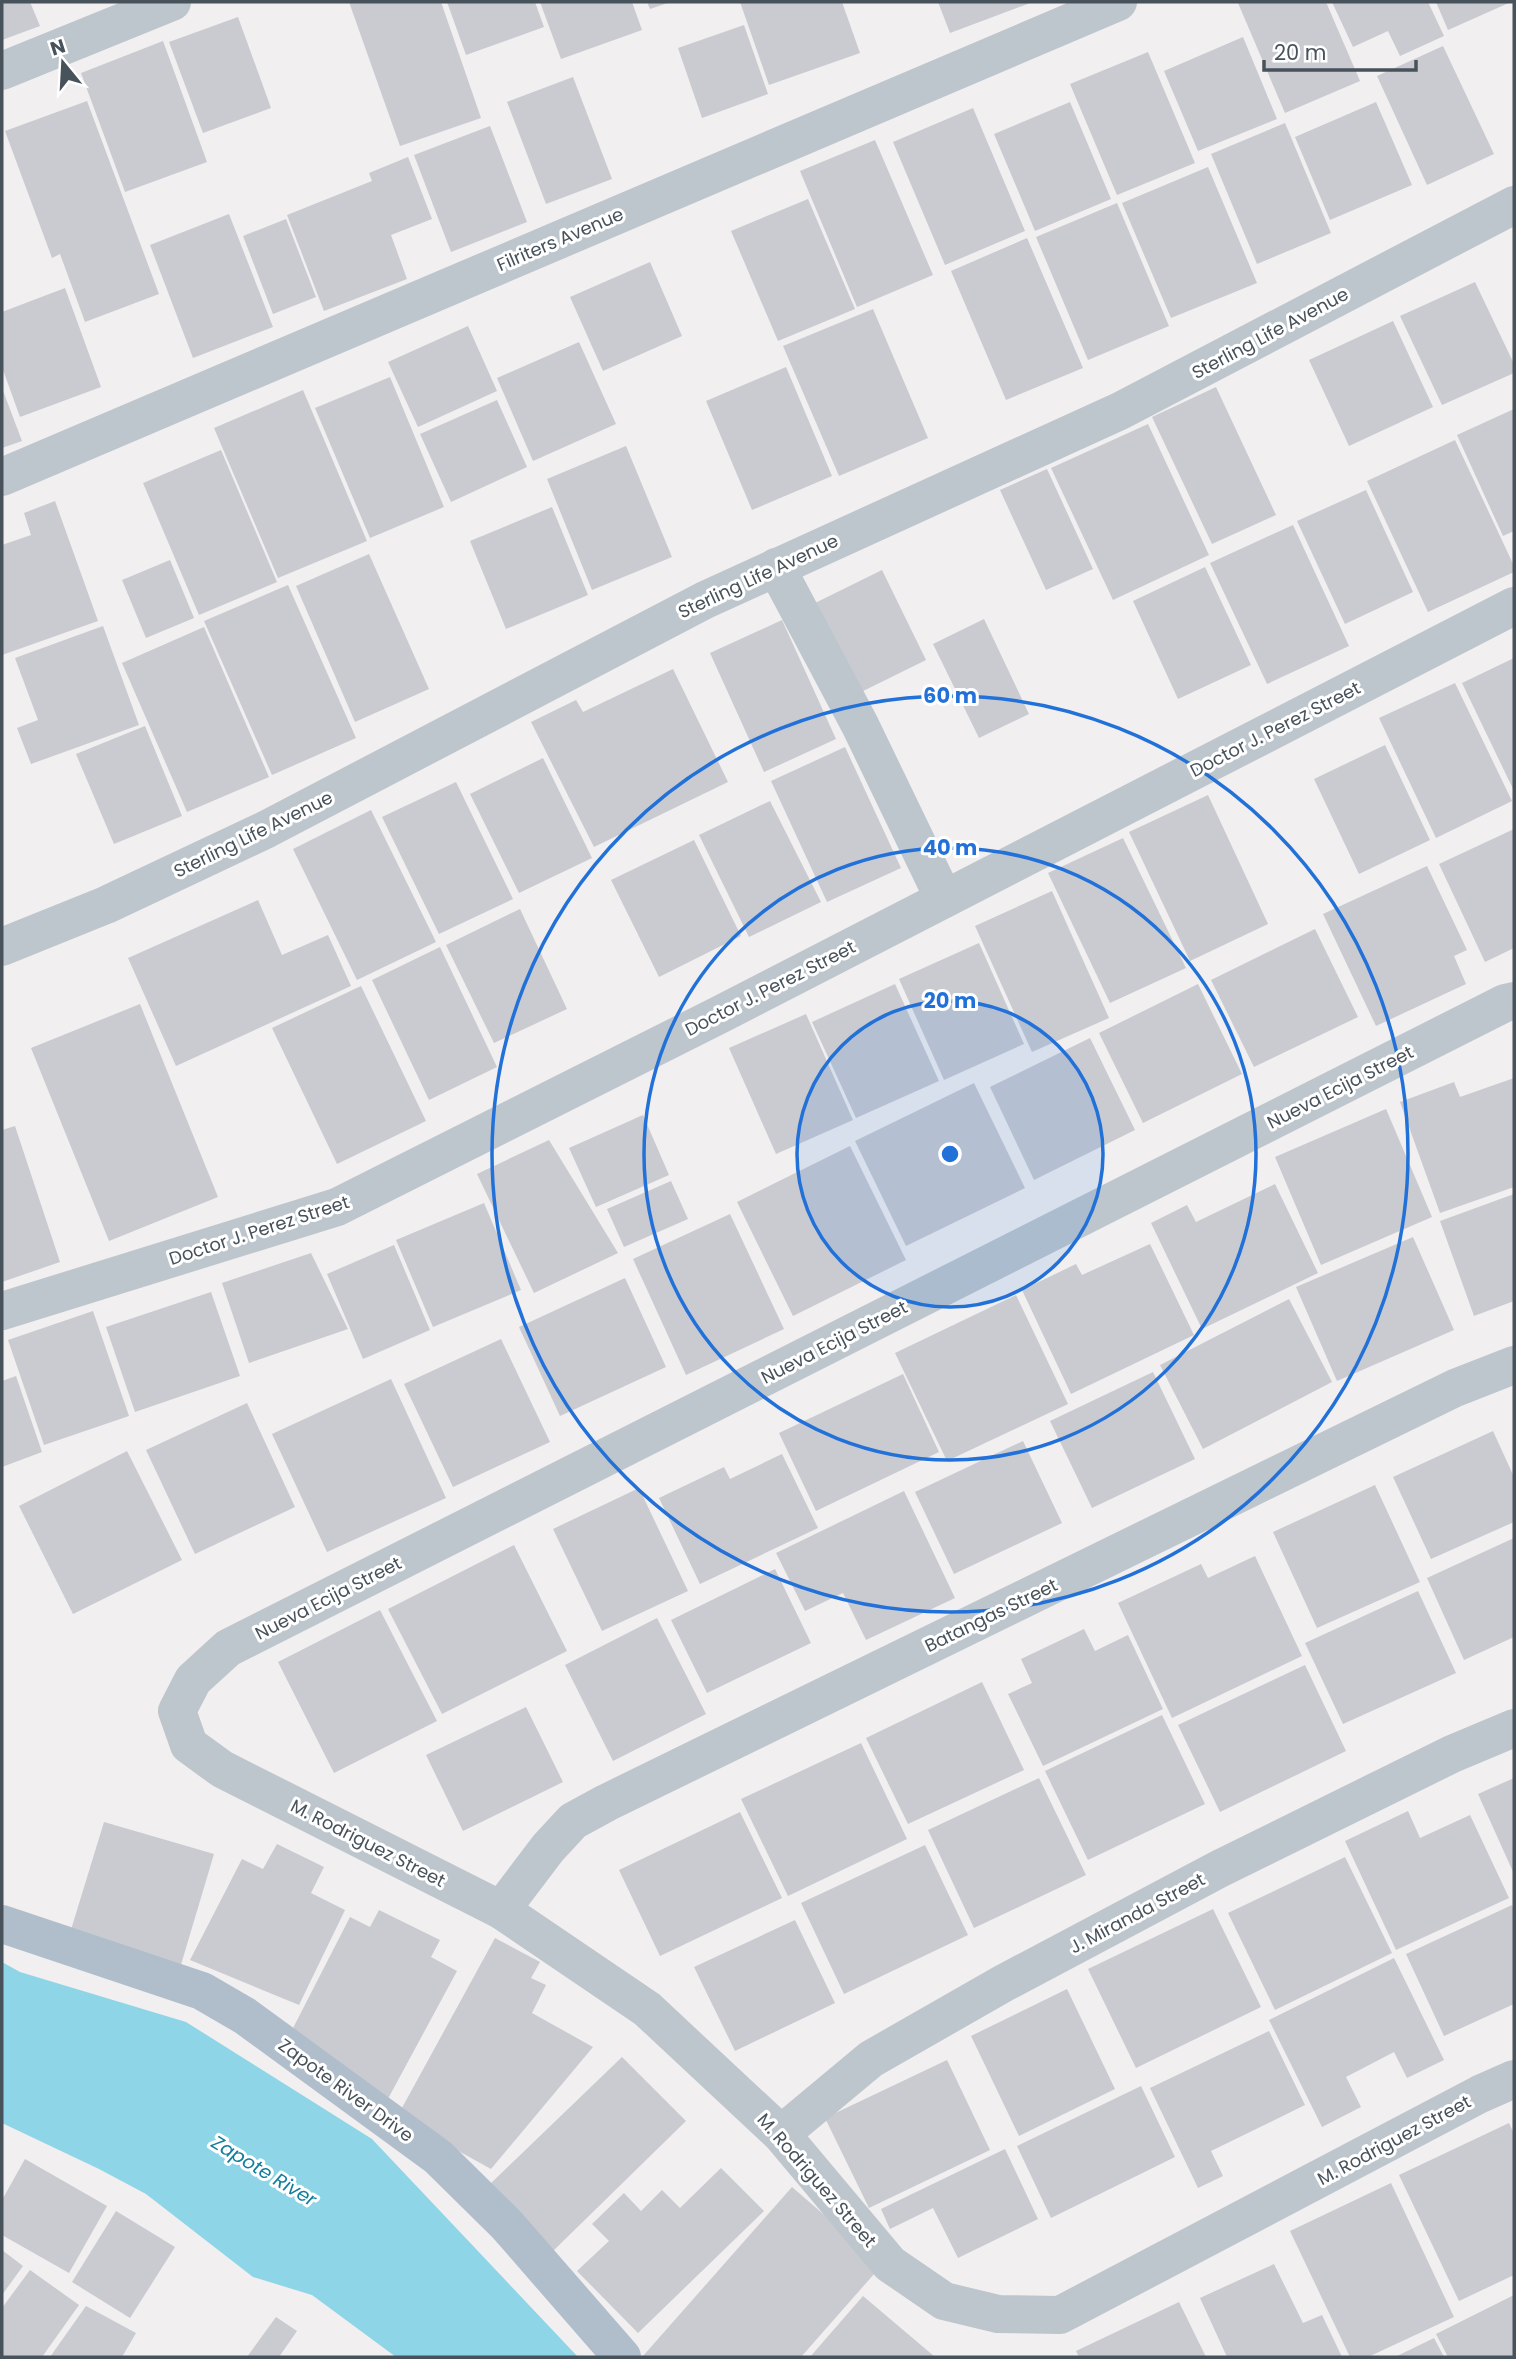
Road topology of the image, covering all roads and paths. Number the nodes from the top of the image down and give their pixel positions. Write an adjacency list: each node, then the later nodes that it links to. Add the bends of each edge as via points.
1 (172, 2): 3 (street)
2 (1118, 2): 5 (street, Filriters Avenue)
3 (2, 71)
4 (1514, 205): 6 (street, Sterling Life Avenue, via 1120,411)
5 (2, 477)
6 (776, 567): 8 (street, via 860,725); 9 (street, Sterling Life Avenue, via 267,829 106,905)
7 (1514, 606): 8 (street, Doctor J. Perez Street)
8 (944, 899): 11 (street, Doctor J. Perez Street, via 337,1207)
9 (2, 947)
10 (1514, 1001): 13 (street, Nueva Ecija Street, via 228,1648 193,1680)
11 (2, 1311)
12 (1514, 1365): 15 (street, Batangas Street, via 1455,1388 606,1803 573,1821)
13 (177, 1712): 15 (street, M. Rodriguez Street, via 189,1745 222,1769)
14 (1514, 1728): 18 (street, J. Miranda Street, via 1219,1869 1004,1983 871,2059)
15 (501, 1910): 18 (street, M. Rodriguez Street, via 647,2009)
16 (2, 1924): 19 (main road, Zapote River Drive, via 202,1991 245,2017 438,2157 507,2225)
17 (1514, 2079): 18 (street, M. Rodriguez Street, via 1060,2315 998,2314 944,2301 890,2264)
18 (781, 2134)
19 (622, 2357)

